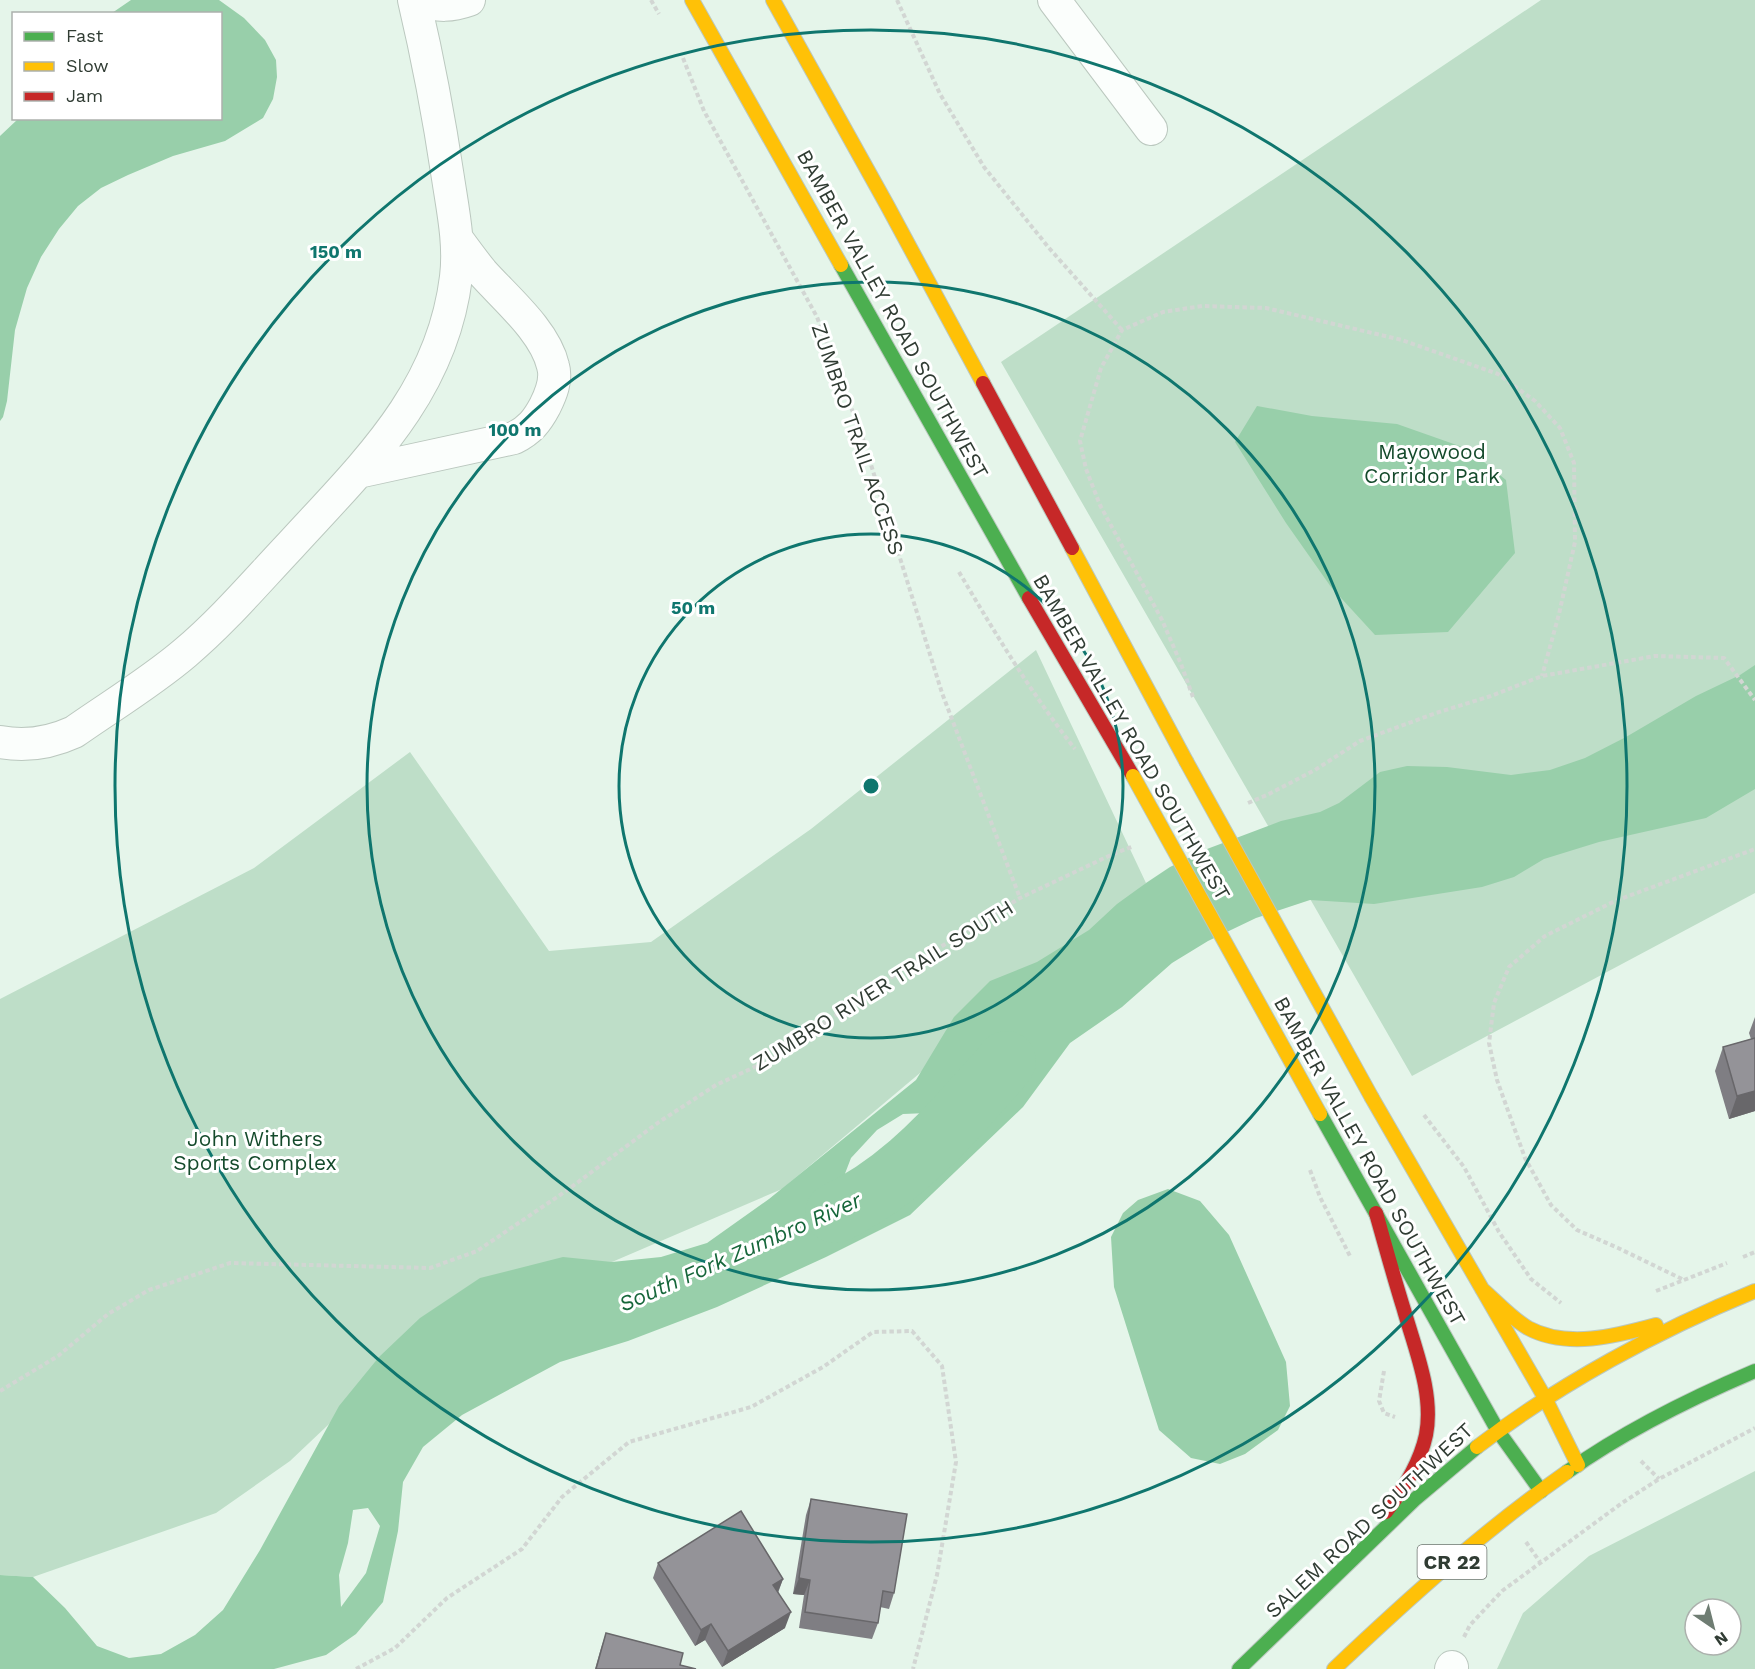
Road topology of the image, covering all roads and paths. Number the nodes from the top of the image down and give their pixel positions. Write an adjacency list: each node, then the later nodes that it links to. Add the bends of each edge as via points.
1 (414, 0): 12 (street, via 428,56)
2 (421, 0): 3 (street, via 441,6)
3 (469, 0)
4 (651, 0): 9 (path)
5 (692, 0): 26 (main road, BAMBER VALLEY ROAD SOUTHWEST, bridge)
6 (773, 0): 28 (main road, BAMBER VALLEY ROAD SOUTHWEST, bridge, via 1186,760)
7 (897, 0): 13 (path, via 940,94 984,167)
8 (1054, 0): 11 (street)
9 (661, 18)
10 (681, 53): 24 (path, ZUMBRO TRAIL ACCESS, via 704,111 816,317 863,439 942,693)
11 (1151, 129)
12 (457, 239): 14 (street, via 456,277 441,344 386,440); 14 (street, via 547,349 554,368 553,387 529,430 514,438)
13 (1122, 330): 16 (path, via 1163,312 1202,306 1266,308 1413,344 1498,374 1534,401 1560,428 1574,463 1575,542); 18 (path, via 1101,368 1080,441 1100,505 1162,620)
14 (358, 472): 19 (street, via 184,654 74,732 36,744)
15 (959, 572): 20 (path, via 1008,656)
16 (1542, 676): 17 (path, via 1655,656 1724,658); 21 (path, via 1360,741 1315,771)
17 (1755, 700)
18 (1196, 706)
19 (0, 742)
20 (1076, 750)
21 (1245, 804)
22 (1135, 845): 24 (path, ZUMBRO RIVER TRAIL SOUTH)
23 (1755, 849): 27 (path, via 1615,901 1545,936 1509,967 1494,1003 1489,1043 1497,1080 1525,1158 1551,1205 1577,1230 1682,1279)
24 (1020, 898): 33 (path, ZUMBRO RIVER TRAIL SOUTH, via 882,983 774,1058 716,1085 659,1122 567,1191 477,1251 430,1268 230,1263 148,1290 108,1314 58,1356)
25 (1418, 1109): 30 (path, via 1464,1167 1499,1232 1531,1279)
26 (1376, 1213): 36 (main road, BAMBER VALLEY ROAD SOUTHWEST); 39 (main road, via 1418,1356 1427,1427 1421,1453 1393,1503)
27 (1755, 1252)
28 (1482, 1289): 31 (main road, via 1537,1333 1562,1339 1635,1331); 34 (main road, BAMBER VALLEY ROAD SOUTHWEST)
29 (1755, 1291): 31 (main road, SALEM ROAD SOUTHWEST)
30 (1563, 1305)
31 (1704, 1312): 34 (main road, SALEM ROAD SOUTHWEST)
32 (1755, 1371): 37 (main road, CR 22, via 1617,1438)
33 (0, 1391)
34 (1545, 1398): 36 (main road, SALEM ROAD SOUTHWEST); 37 (main road, BAMBER VALLEY ROAD SOUTHWEST)
35 (1755, 1428): 40 (path, via 1659,1479 1502,1591 1470,1624)
36 (1498, 1431): 38 (main road, BAMBER VALLEY ROAD SOUTHWEST); 39 (main road, SALEM ROAD SOUTHWEST, via 1414,1500)
37 (1578, 1465): 38 (main road, CR 22)
38 (1541, 1491): 44 (main road, CR 22, via 1449,1564)
39 (1328, 1583): 43 (main road, SALEM ROAD SOUTHWEST)
40 (1452, 1668)
41 (356, 1669): 42 (path, via 395,1648 447,1598 522,1549 562,1497 629,1442 751,1407 823,1367 873,1332 912,1331 942,1366 956,1462 937,1575)
42 (913, 1669)
43 (1239, 1669)
44 (1334, 1669)

